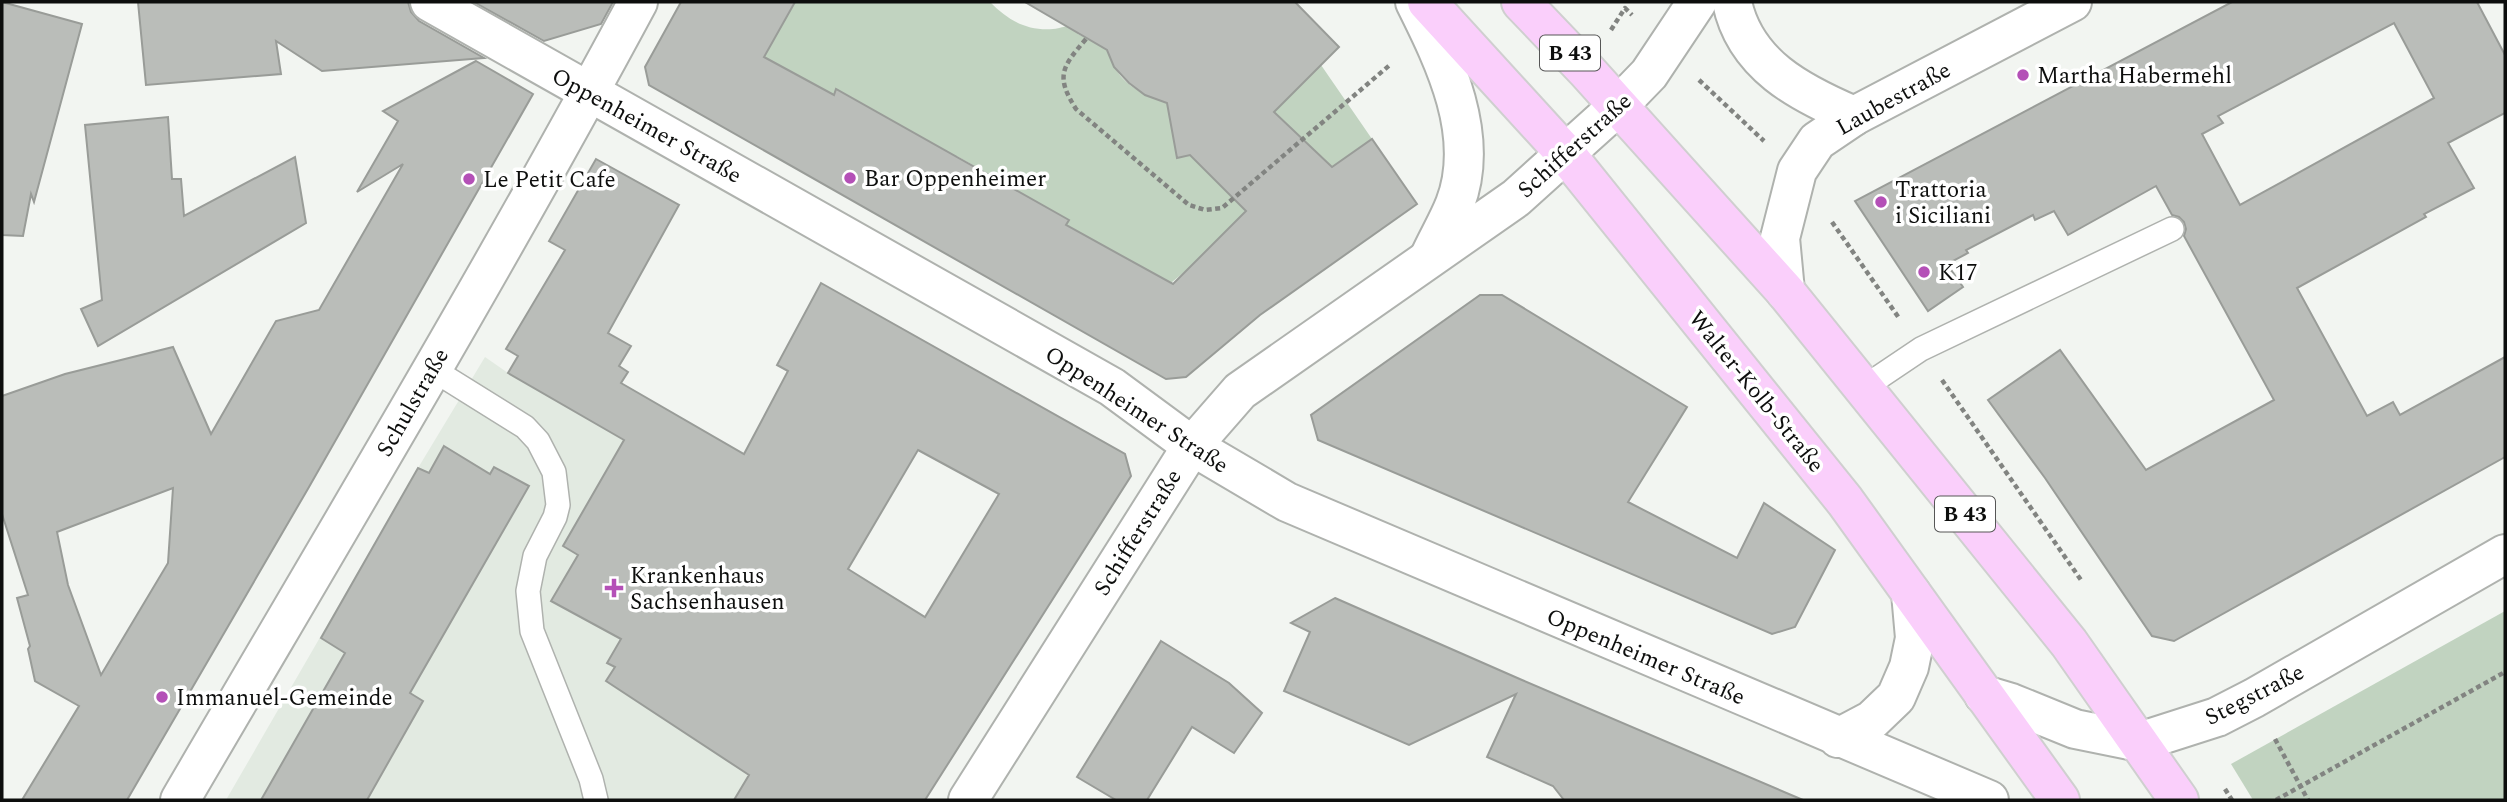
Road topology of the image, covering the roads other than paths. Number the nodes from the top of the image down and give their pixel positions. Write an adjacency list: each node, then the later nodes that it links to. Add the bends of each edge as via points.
1 (429, 2): 9 (street, Oppenheimer Straße)
2 (638, 2): 9 (street, Schulstraße)
3 (1416, 2): 14 (street, Schifferstraße, via 1453,90 1464,163 1456,203)
4 (1427, 2): 12 (main road, Walter-Kolb-Straße)
5 (1521, 2): 10 (main road, B 43)
6 (1697, 2): 10 (street, Schifferstraße, via 1649,74)
7 (1731, 2): 11 (street, via 1752,50 1784,82)
8 (2072, 2): 11 (street, Laubestraße)
9 (589, 93): 16 (street, Schulstraße); 18 (street, Oppenheimer Straße, via 1112,387)
10 (1618, 107): 12 (street, Schifferstraße); 15 (main road, B 43)
11 (1854, 116): 15 (street, Laubestraße, via 1817,141 1797,172 1780,238)
12 (1565, 153): 14 (street, Schifferstraße, via 1516,198); 20 (main road, Walter-Kolb-Straße, via 1845,501)
13 (2172, 229): 17 (lane, via 1921,349)
14 (1426, 263): 18 (street, Schifferstraße, via 1240,391)
15 (1785, 291): 17 (main road, B 43)
16 (432, 369): 24 (street, Schulstraße); 25 (lane, via 525,427 554,472 558,505 535,556 528,611)
17 (1863, 388): 23 (main road, B 43, via 2069,643)
18 (1192, 446): 22 (street, Oppenheimer Straße, via 1287,502); 26 (street, Schifferstraße)
19 (2505, 554): 23 (street, Stegstraße, via 2217,717)
20 (1911, 593): 21 (main road, Walter-Kolb-Straße); 22 (street, via 1915,638 1896,697 1872,720)
21 (1984, 695): 23 (street, Stegstraße, via 2075,729); 28 (main road, Walter-Kolb-Straße)
22 (1838, 737): 27 (street, Oppenheimer Straße)
23 (2138, 742): 29 (main road, B 43)
24 (180, 800)
25 (596, 800)
26 (968, 800)
27 (1989, 800)
28 (2060, 800)
29 (2179, 800)

